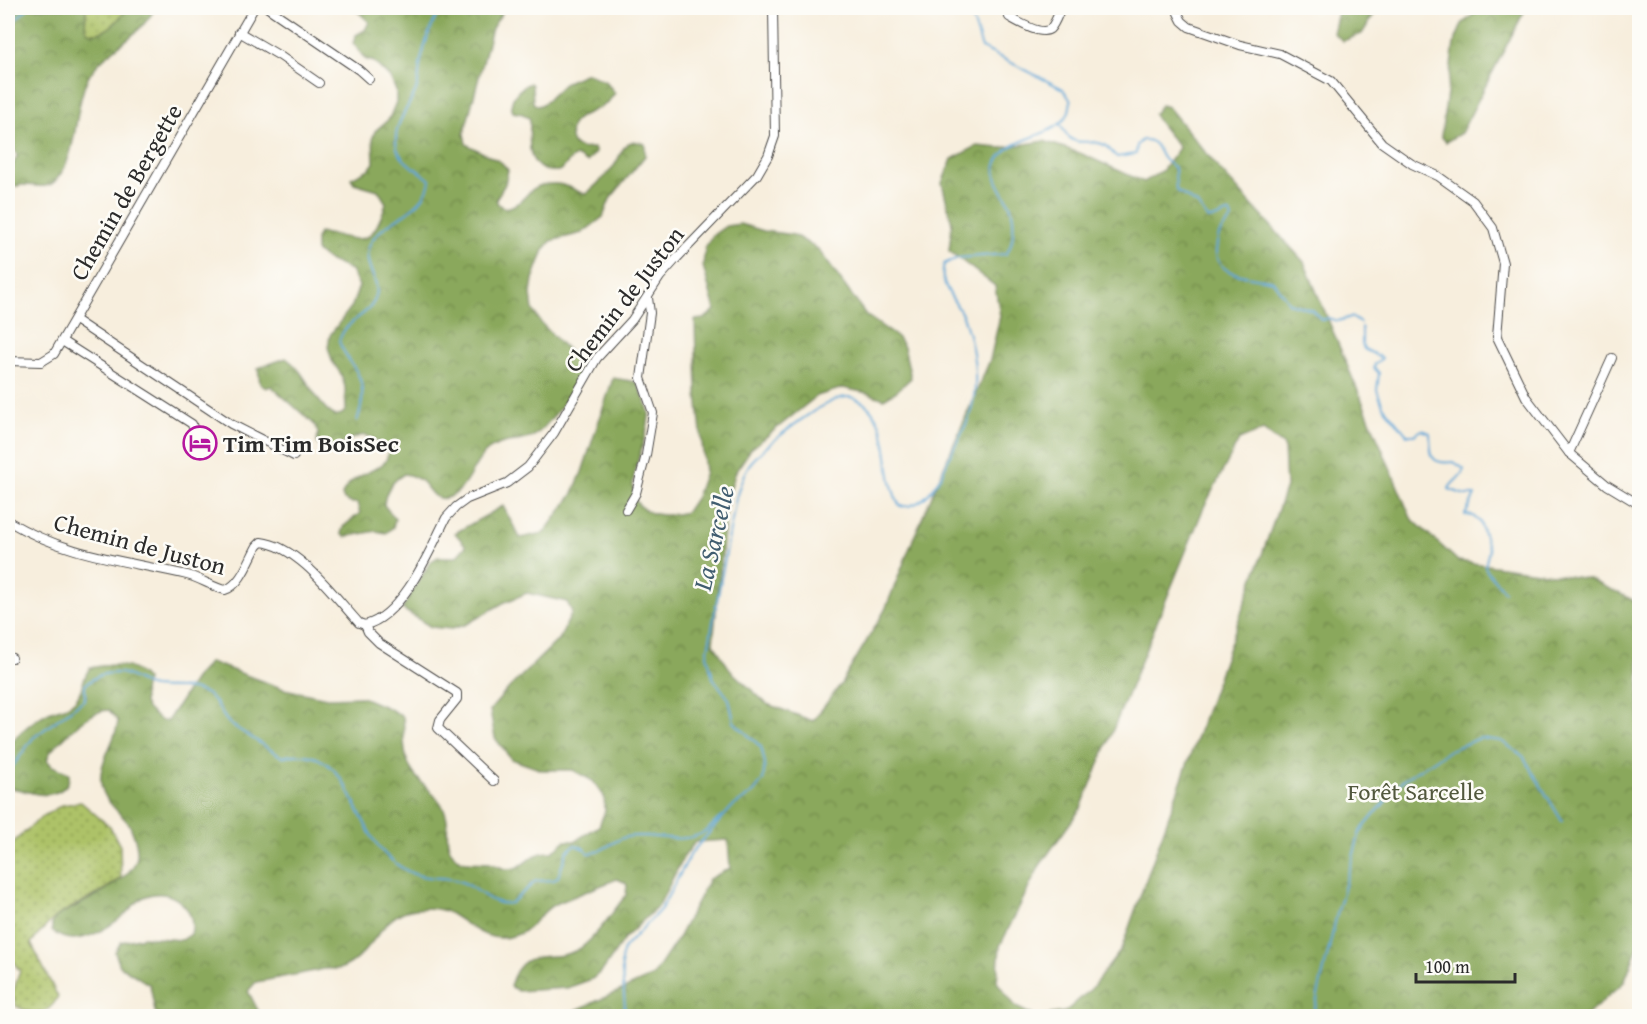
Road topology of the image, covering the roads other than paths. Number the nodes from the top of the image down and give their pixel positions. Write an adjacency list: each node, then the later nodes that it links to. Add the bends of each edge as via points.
1 (254, 8): 7 (street, Chemin de Bergette)
2 (268, 8): 8 (street)
3 (773, 8): 10 (street, Chemin de Juston, via 775,136 768,156 757,175 660,277)
4 (1006, 8): 5 (street, via 1010,17 1042,32 1051,28)
5 (1061, 8)
6 (1179, 8): 16 (street, via 1182,21 1189,27 1280,54 1331,81 1382,143 1473,201 1493,228 1503,263 1497,337 1526,397)
7 (239, 32): 9 (street); 11 (street, Chemin de Bergette)
8 (369, 79)
9 (319, 83)
10 (648, 298): 19 (street, via 650,313 641,378 653,413 636,493); 21 (street, Chemin de Juston, via 597,358 554,433 528,467 507,483 456,507 402,598 381,618)
11 (75, 320): 12 (street, Chemin de Bergette); 17 (street, via 231,424)
12 (62, 341): 14 (street, Chemin de Bergette, via 54,354 41,362); 15 (street, via 192,424)
13 (1612, 358): 16 (street)
14 (8, 361)
15 (194, 432)
16 (1569, 453): 18 (street, via 1607,486)
17 (294, 456)
18 (1640, 505)
19 (626, 510)
20 (8, 520): 21 (street, Chemin de Juston, via 73,551 189,576 225,590 237,582 257,546 268,543 303,563)
21 (365, 625): 22 (street, via 379,643 457,693 458,699 440,720 438,729)
22 (494, 781)

